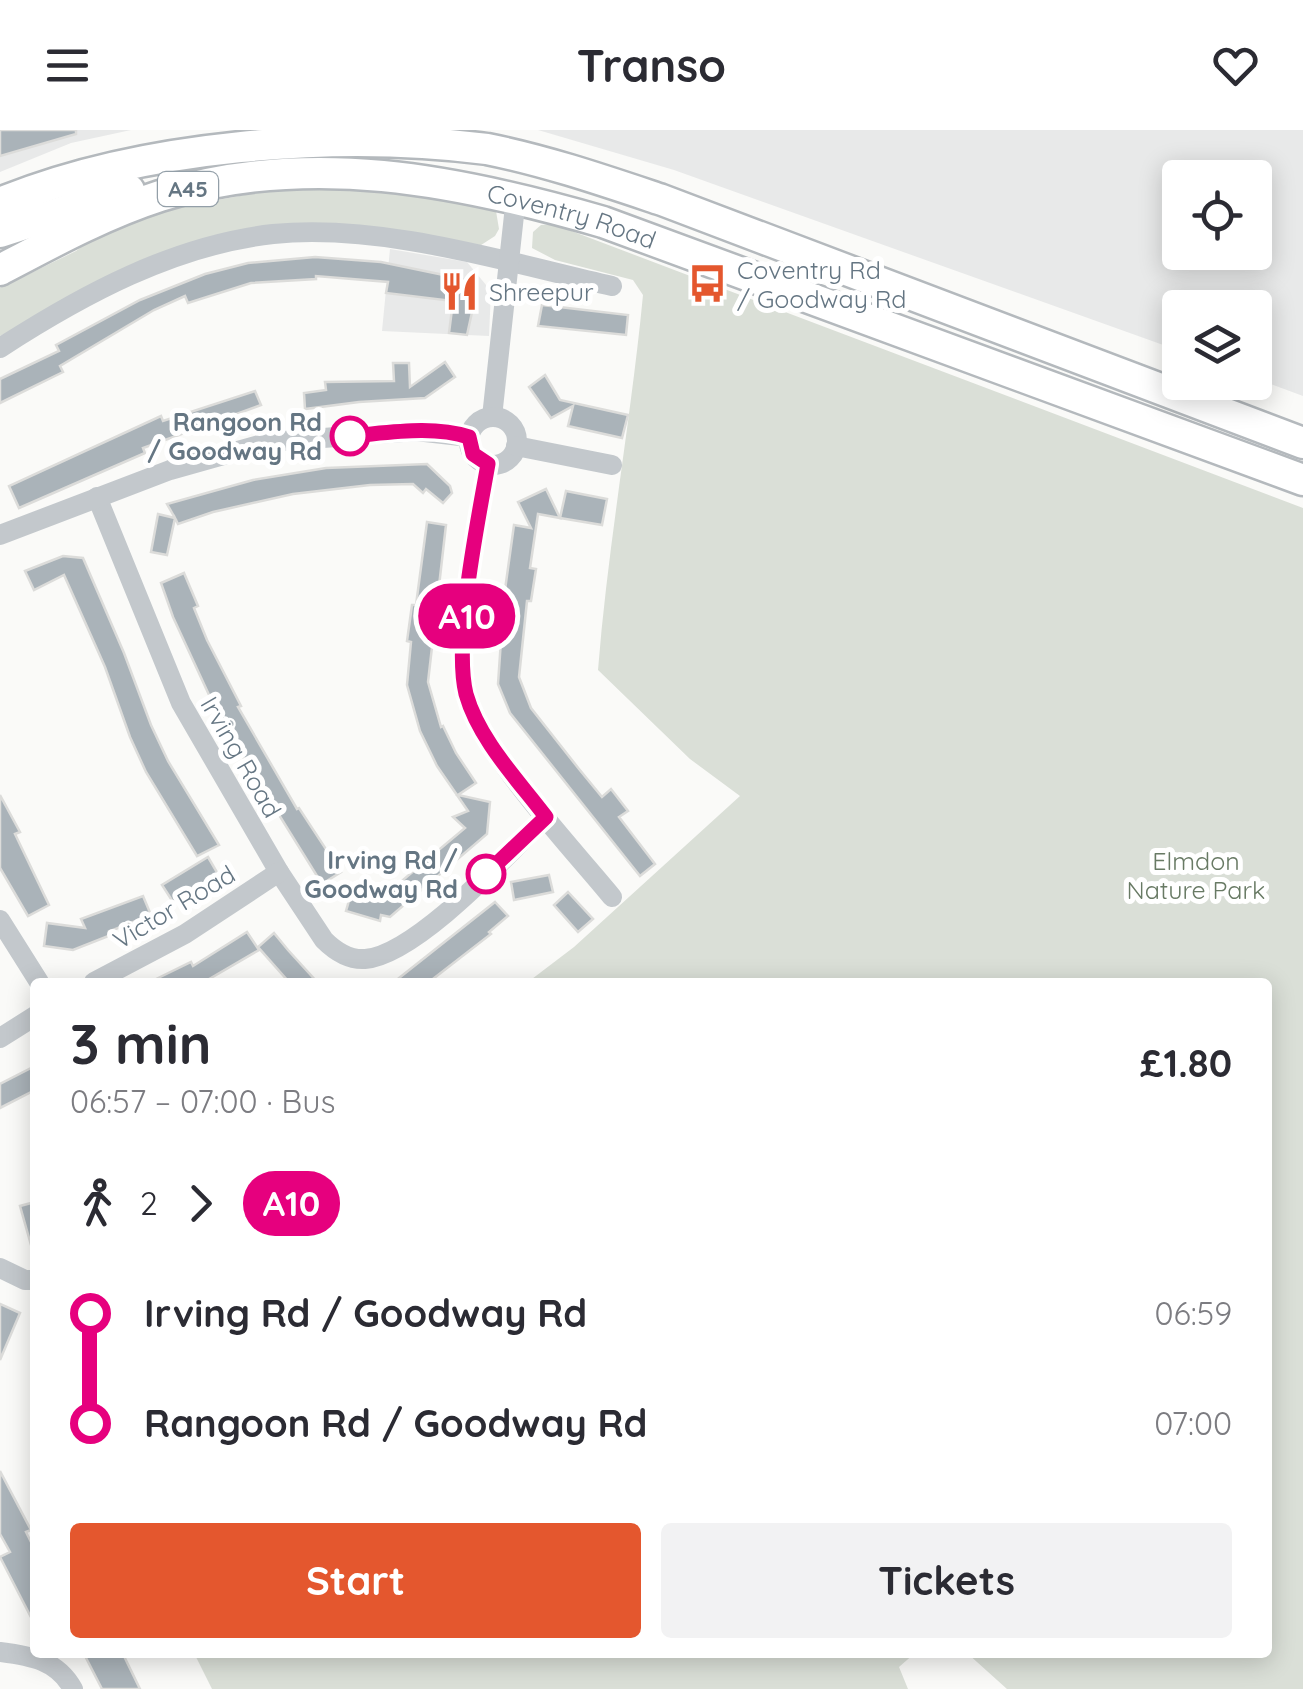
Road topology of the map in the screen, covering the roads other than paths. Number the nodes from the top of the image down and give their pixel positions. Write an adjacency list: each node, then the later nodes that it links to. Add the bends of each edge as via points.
1 (241, 176): 2 (highway, Coventry Road / A45, via 339,171); 4 (highway, via 193,177 111,194); 6 (highway, Coventry Road / A45, via 102,218)
2 (516, 197): 5 (street); 15 (highway, Coventry Road / A45, via 604,222)
3 (0, 204): 11 (highway, Coventry Road / A45, via 144,159 238,142 382,138 486,149 662,200)
4 (0, 232)
5 (510, 263): 7 (street); 8 (street, via 361,236 273,234 151,266); 9 (street)
6 (0, 270)
7 (612, 286)
8 (0, 348)
9 (492, 417): 10 (street, via 477,423); 12 (street, via 511,426)
10 (469, 437): 13 (street, via 473,454); 16 (street, via 416,431 270,442)
11 (1303, 444)
12 (516, 446): 13 (street, via 507,459); 14 (street)
13 (488, 464): 18 (street, via 462,667 467,696 497,754)
14 (612, 465)
15 (1303, 480)
16 (97, 497): 17 (street); 19 (street, Irving Road, via 181,703)
17 (0, 535)
18 (546, 817): 19 (street, Irving Road, via 404,944 361,960 324,940); 20 (street)
19 (278, 872): 23 (street, Victor Road, via 185,934)
20 (612, 897)
21 (0, 920): 22 (street)
22 (36, 978)
23 (102, 978)
24 (30, 1019): 25 (street)
25 (0, 1038)
26 (0, 1268): 27 (street)
27 (30, 1280)
28 (0, 1652): 29 (street)
29 (30, 1657)
30 (34, 1658): 31 (street, via 52,1664)
31 (73, 1689)

